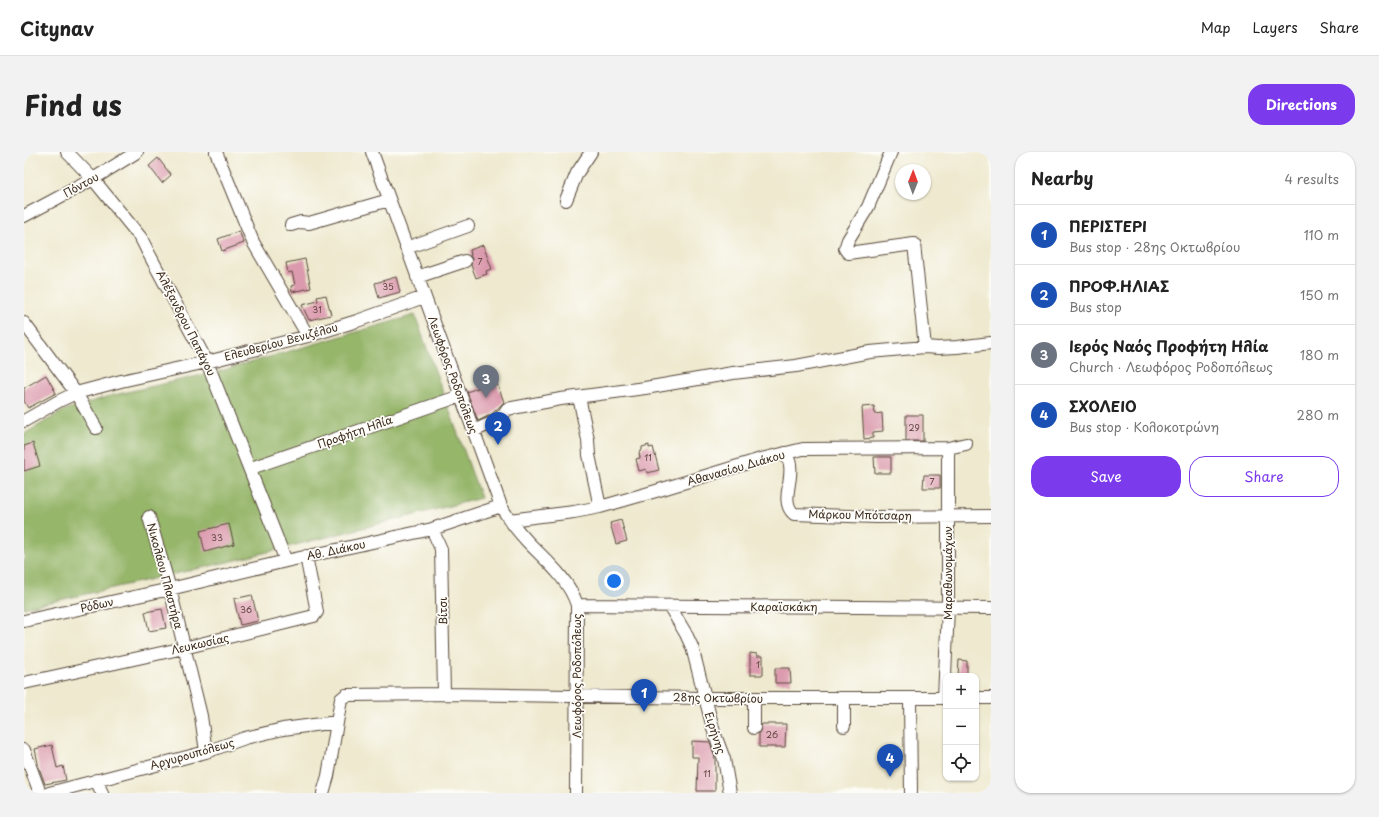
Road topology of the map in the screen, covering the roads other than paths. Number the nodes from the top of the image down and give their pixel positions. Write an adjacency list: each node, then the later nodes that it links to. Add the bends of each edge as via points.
1 (67, 152): 7 (street, Αλέξανδρου Παπάγου)
2 (137, 152): 7 (street, Πόντου)
3 (216, 152): 18 (street, via 253,242)
4 (372, 152): 8 (street, Λεωφόρος Ροδοπόλεως)
5 (590, 152): 9 (street, via 577,173)
6 (891, 152): 20 (street, via 868,207 845,249 848,253 914,244)
7 (93, 179): 10 (street, Πόντου); 21 (street, Αλέξανδρου Παπάγου, via 140,238)
8 (389, 200): 11 (street, via 309,224 301,222); 13 (street, Λεωφόρος Ροδοπόλεως)
9 (566, 200)
10 (24, 216)
11 (291, 225)
12 (468, 226): 13 (street)
13 (406, 248): 15 (street, Λεωφόρος Ροδοπόλεως)
14 (464, 261): 15 (street)
15 (416, 277): 16 (street, Λεωφόρος Ροδοπόλεως)
16 (424, 297): 18 (street, Ελευθερίου Βενιζέλου); 23 (street, Λεωφόρος Ροδοπόλεως)
17 (24, 323): 22 (street)
18 (308, 336): 21 (street, Ελευθερίου Βενιζέλου)
19 (991, 343): 20 (street)
20 (925, 347): 24 (street, via 870,352 796,366)
21 (207, 362): 22 (street, Ελευθερίου Βενιζέλου); 31 (street, Αλέξανδρου Παπάγου)
22 (76, 393): 25 (street, Ελευθερίου Βενιζέλου); 26 (street)
23 (460, 396): 27 (street, Λεωφόρος Ροδοπόλεως); 31 (street, Προφήτη Ηλία)
24 (579, 397): 27 (street, via 507,409 498,419); 33 (street)
25 (24, 421)
26 (96, 428)
27 (473, 430): 32 (street, Λεωφόρος Ροδοπόλεως)
28 (966, 444): 29 (street, Αθανασίου Διάκου)
29 (948, 448): 30 (street, Αθανασίου Διάκου, via 803,449); 36 (street, Μαραθωνομάχων)
30 (785, 453): 33 (street, Αθανασίου Διάκου); 36 (street, Μάρκου Μπότσαρη, via 790,464 787,505 794,514)
31 (251, 468): 40 (street, Αλέξανδρου Παπάγου)
32 (501, 506): 37 (street, Λεωφόρος Ροδοπόλεως); 38 (street, Αθ. Διάκου)
33 (600, 507): 37 (street, Αθανασίου Διάκου)
34 (991, 516): 36 (street, Μάρκου Μπότσαρη)
35 (149, 517): 41 (street, Νικολάου Πλαστήρα)
36 (948, 517): 44 (street, Μαραθωνομάχων)
37 (509, 520): 42 (street, Λεωφόρος Ροδοπόλεως, via 567,585)
38 (432, 529): 39 (street, Αθ. Διάκου); 50 (street, Βίτσι, via 442,549)
39 (306, 556): 40 (street, Αθ. Διάκου); 47 (street, Λευκωσίας, via 317,612 314,616)
40 (286, 560): 41 (street, Αθ. Διάκου)
41 (170, 589): 46 (street, Ρόδων); 47 (street, Νικολάου Πλαστήρα)
42 (577, 605): 43 (street, Καραϊσκάκη); 51 (street, Λεωφόρος Ροδοπόλεως)
43 (670, 607): 44 (street, Καραϊσκάκη); 52 (street, Ειρήνης, via 692,647)
44 (948, 608): 45 (street, Καραϊσκάκη); 48 (street, Μαραθωνομάχων)
45 (991, 608)
46 (24, 621)
47 (184, 648): 49 (street, Λευκωσίας); 63 (street, Νικολάου Πλαστήρα, via 201,716)
48 (946, 673)
49 (24, 683)
50 (444, 694): 51 (street, 28ης Οκτωβρίου); 59 (street, 28ης Οκτωβρίου, via 346,696 341,699)
51 (577, 696): 52 (street, 28ης Οκτωβρίου); 69 (street, Λεωφόρος Ροδοπόλεως)
52 (705, 698): 53 (street, 28ης Οκτωβρίου); 70 (street, Ειρήνης, via 724,759)
53 (754, 698): 54 (street, 28ης Οκτωβρίου); 61 (street)
54 (844, 698): 55 (street, 28ης Οκτωβρίου); 60 (street)
55 (910, 698): 56 (street, 28ης Οκτωβρίου); 71 (street)
56 (943, 698)
57 (979, 698): 58 (street)
58 (991, 698)
59 (338, 722): 63 (street, Αργυρουπόλεως, via 283,729 245,738); 68 (street)
60 (844, 726)
61 (754, 728)
62 (24, 750): 65 (street)
63 (206, 752): 64 (street, Αργυρουπόλεως)
64 (96, 780): 66 (street, Αργυρουπόλεως); 67 (street)
65 (40, 793)
66 (49, 793)
67 (102, 793)
68 (323, 793)
69 (576, 793)
70 (730, 793)
71 (912, 793)

